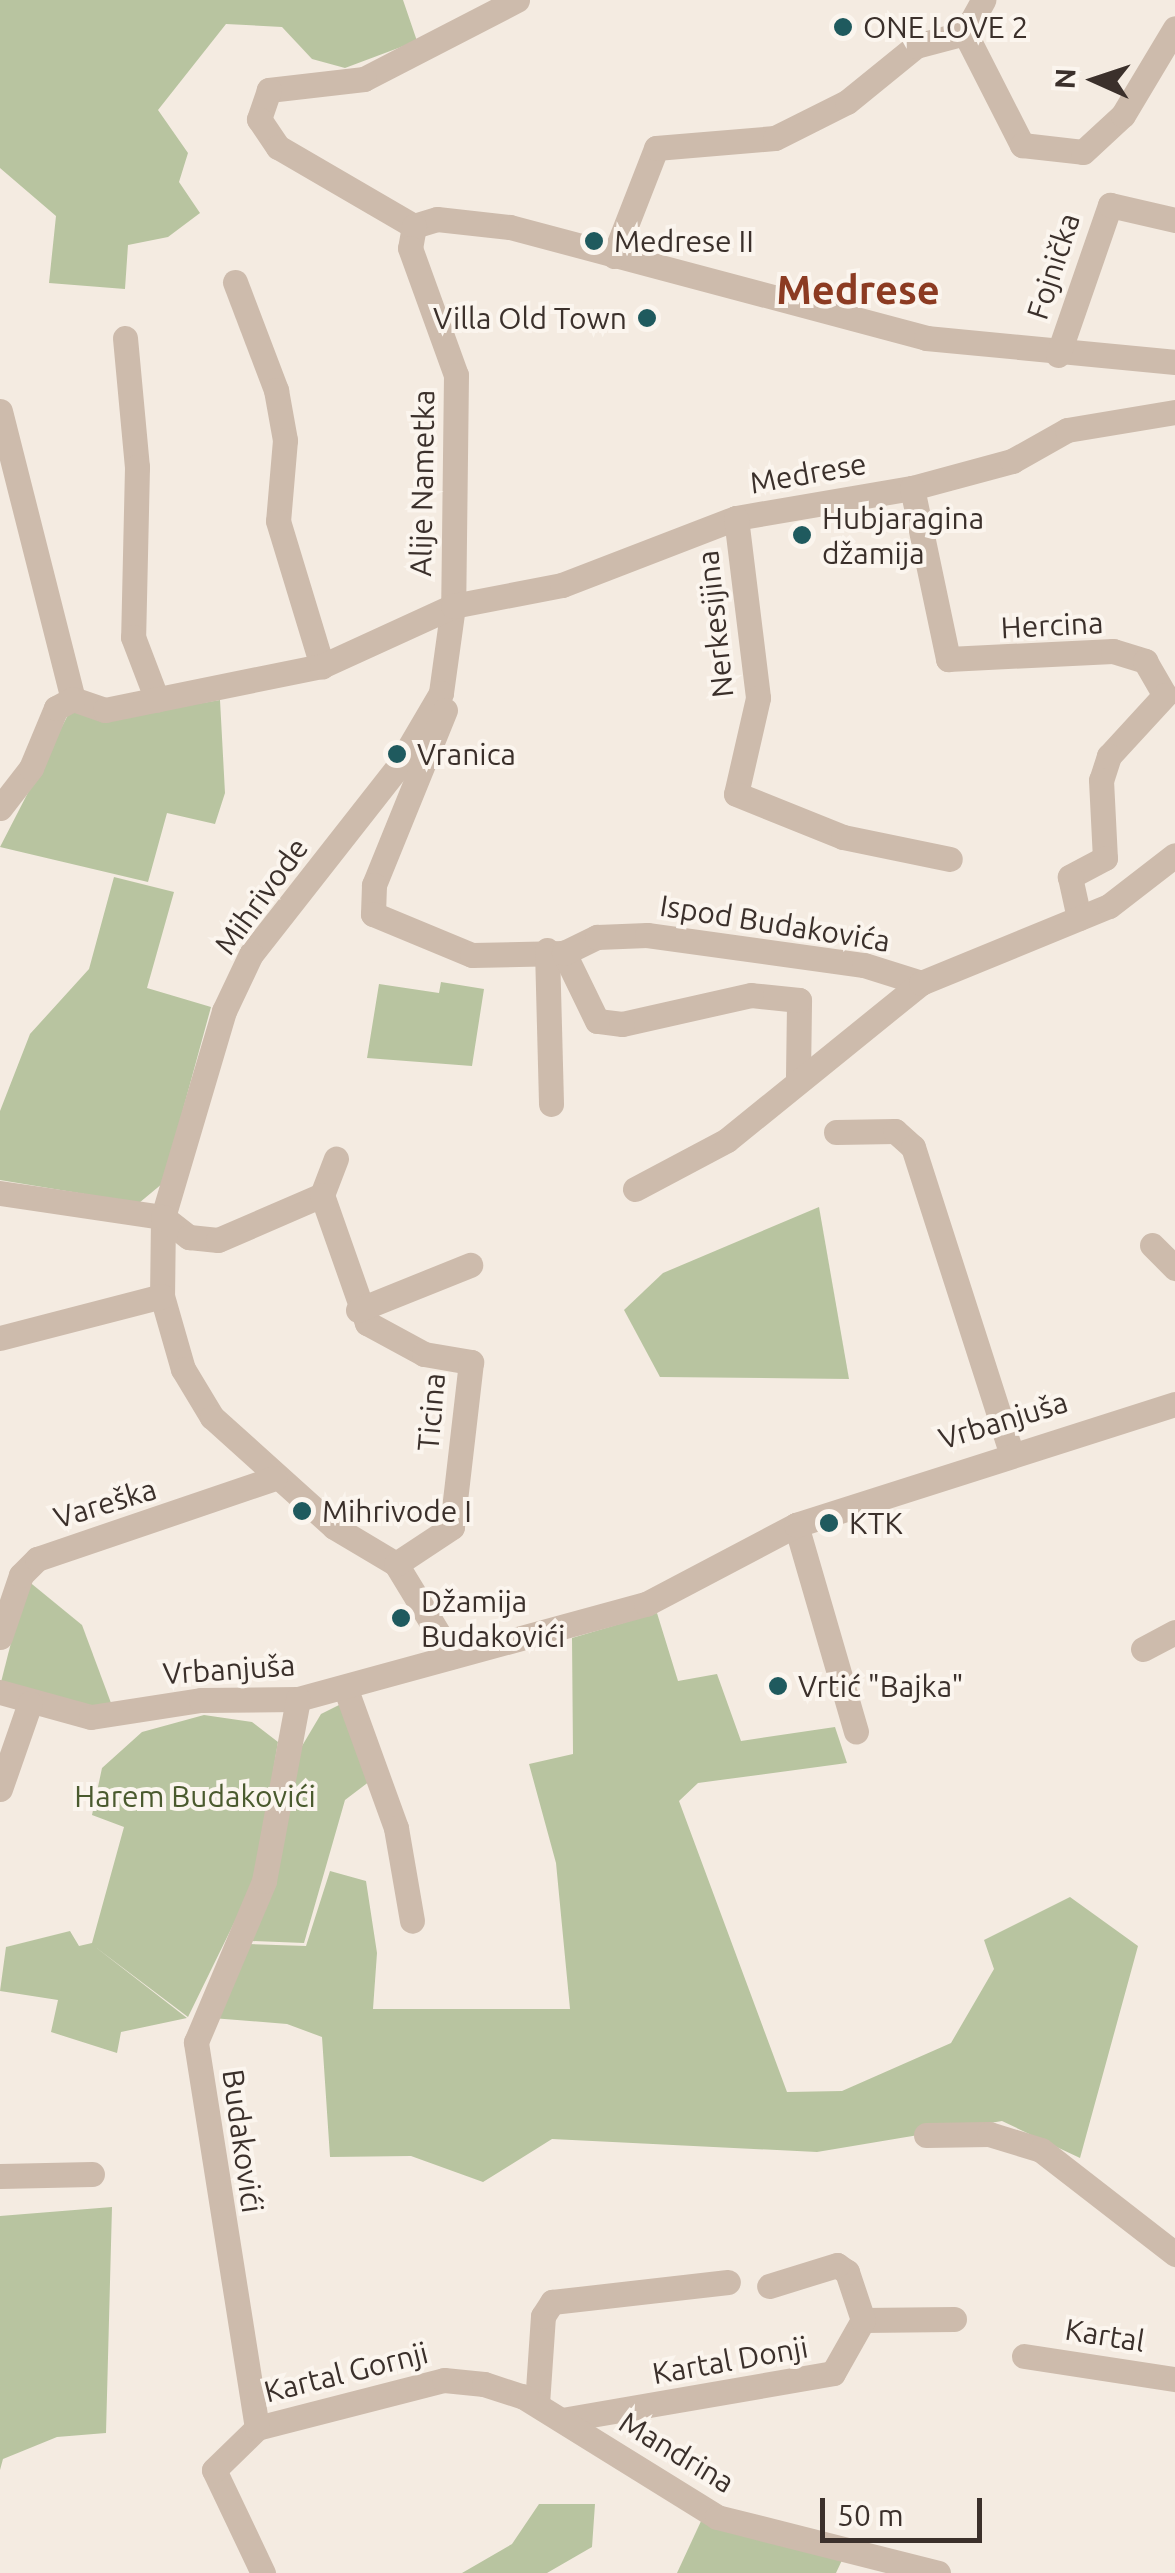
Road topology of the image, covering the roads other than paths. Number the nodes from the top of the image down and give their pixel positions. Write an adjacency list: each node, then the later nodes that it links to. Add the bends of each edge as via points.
1 (517, 0): 6 (street, via 389,69 344,85 277,88 260,103 258,119 278,146)
2 (983, 0): 4 (street)
3 (1175, 28): 4 (street, via 1123,116 1084,152 1022,145)
4 (966, 34): 7 (street, via 916,46 848,102 776,138 656,148)
5 (1175, 220): 10 (street, Fojnička, via 1110,205)
6 (414, 226): 7 (street, via 438,218 510,226); 16 (street, Alije Nametka, via 410,248 456,375)
7 (614, 256): 10 (street, via 926,338)
8 (235, 282): 17 (street, via 276,390 285,440 278,521)
9 (125, 338): 20 (street, via 137,467 133,637)
10 (1058, 355): 11 (street)
11 (1175, 362)
12 (0, 412): 19 (street)
13 (1175, 412): 14 (street, Medrese, via 1067,430 1012,461)
14 (912, 488): 15 (street, Medrese); 24 (street, Hercina, via 948,659 1113,651 1145,661 1165,695 1109,756 1100,812 1109,844 1096,866 1070,877)
15 (736, 518): 16 (street, Medrese, via 562,585); 23 (street, Nerkesijina, via 758,698 736,794 844,837)
16 (453, 606): 17 (street, Alije Nametka); 18 (street, Mihrivode)
17 (322, 666): 20 (street, Alije Nametka)
18 (441, 693): 25 (street, Mihrivode, via 445,714 374,885 373,914 472,955); 34 (street, Mihrivode, via 398,768 252,954 204,1070)
19 (73, 700): 20 (street, Alije Nametka, via 105,710); 21 (street, via 56,708 31,768)
20 (156, 700)
21 (0, 808)
22 (1175, 855): 24 (street)
23 (950, 860)
24 (1079, 918): 26 (street, Ispod Budakovića)
25 (556, 952): 26 (street, Ispod Budakovića, via 598,937 647,935 864,965); 27 (street, via 597,1021 793,997 803,1006); 28 (street)
26 (921, 983): 27 (street, Ispod Budakovića)
27 (798, 1076): 31 (street, Ispod Budakovića, via 727,1140)
28 (551, 1104)
29 (836, 1132): 42 (street, via 895,1131 913,1147)
30 (336, 1159): 33 (street)
31 (635, 1189)
32 (0, 1193): 34 (street)
33 (322, 1195): 34 (street, via 236,1238 189,1237); 39 (street)
34 (163, 1217): 38 (street, Mihrivode)
35 (1152, 1245): 37 (street)
36 (470, 1265): 39 (street)
37 (1175, 1268)
38 (162, 1296): 40 (street); 43 (street, Mihrivode, via 192,1385)
39 (358, 1310): 45 (street, Ticina, via 380,1335 470,1362 452,1527)
40 (0, 1338)
41 (1175, 1404): 42 (street, Vrbanjuša)
42 (1010, 1450): 44 (street, Vrbanjuša)
43 (274, 1478): 45 (street, Mihrivode); 47 (street, Vareška, via 37,1560 21,1575)
44 (796, 1525): 49 (street, Vrbanjuša, via 646,1604); 54 (street)
45 (396, 1564): 49 (street, Mihrivode)
46 (1175, 1632): 48 (street)
47 (0, 1637)
48 (1143, 1650)
49 (452, 1656): 50 (street, Vrbanjuša)
50 (344, 1687): 52 (street, Vrbanjuša); 56 (street, via 396,1828)
51 (0, 1692): 53 (street, Vrbanjuša)
52 (298, 1700): 53 (street, Vrbanjuša, via 201,1700 90,1717); 69 (street, Budakovići, via 264,1881 197,2023)
53 (30, 1703): 55 (street)
54 (856, 1730)
55 (0, 1789)
56 (412, 1921)
57 (926, 2135): 60 (street, via 990,2134 1041,2150)
58 (92, 2174): 59 (street)
59 (0, 2176)
60 (1175, 2254)
61 (728, 2282): 67 (street, via 552,2302 542,2316)
62 (768, 2286): 64 (street, via 837,2265)
63 (954, 2319): 64 (street)
64 (863, 2320): 68 (street, Kartal Donji, via 857,2343 819,2382)
65 (1024, 2356): 66 (street, Kartal)
66 (1175, 2379)
67 (537, 2404): 68 (street, Kartal Gornji); 69 (street, Kartal Gornji, via 444,2380)
68 (562, 2420): 70 (street, Mandrina, via 717,2517)
69 (257, 2428): 71 (street, via 214,2470)
70 (923, 2569)
71 (263, 2573)

